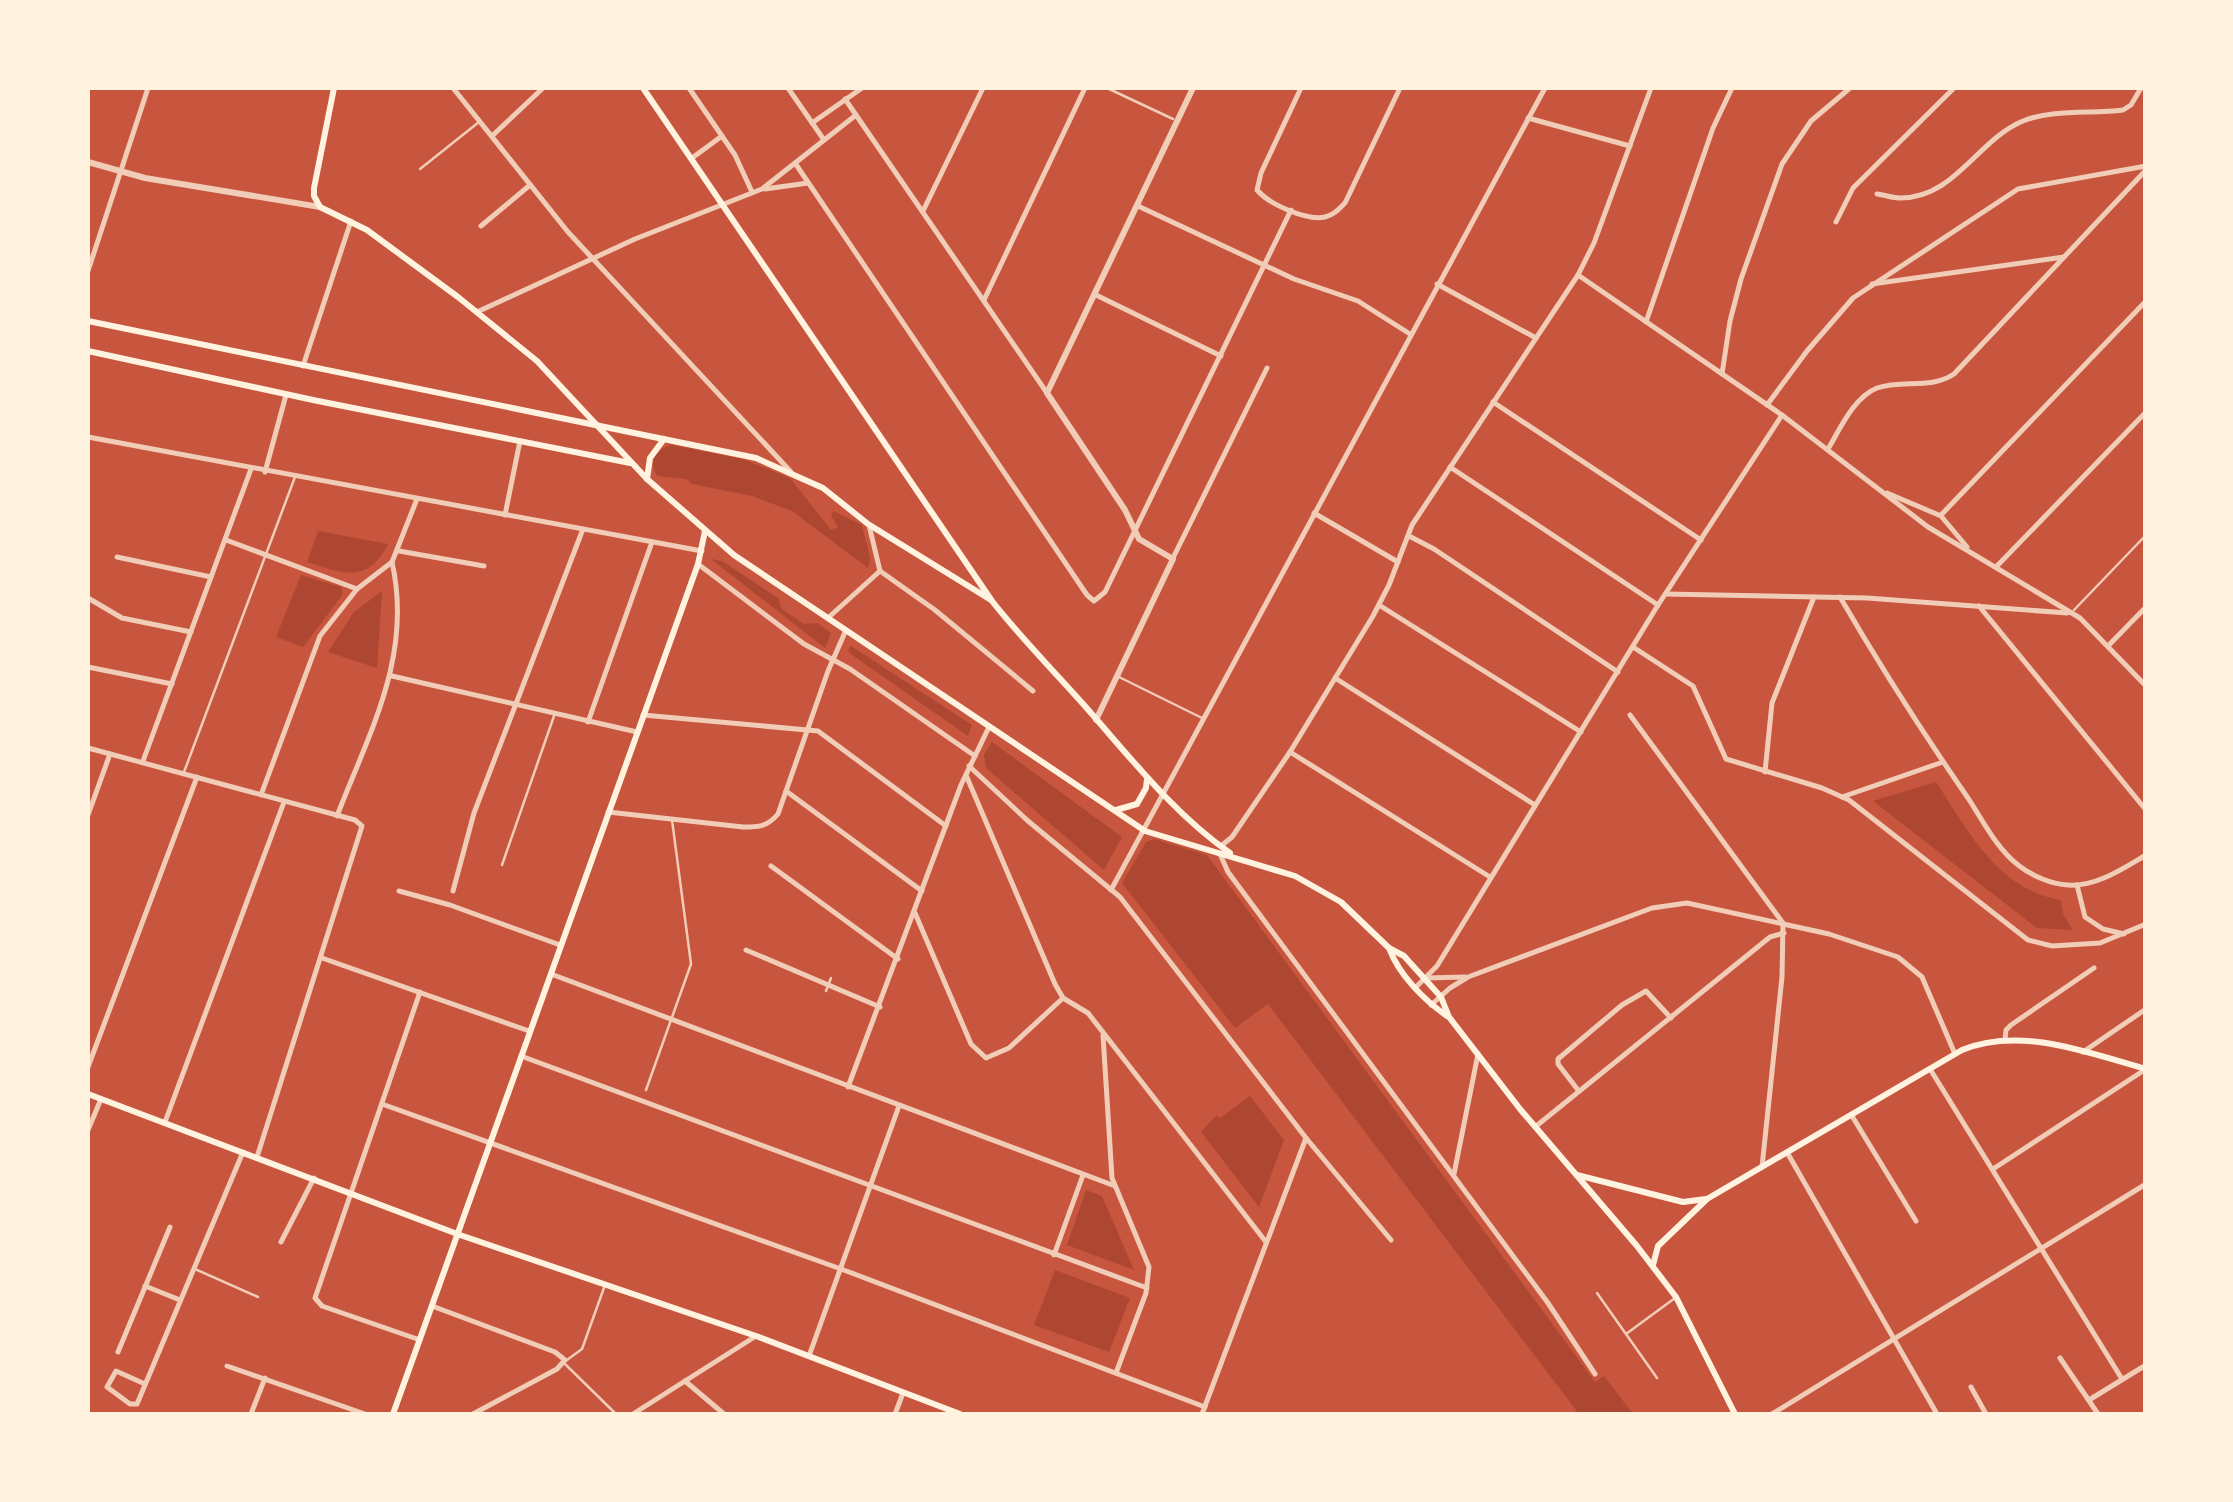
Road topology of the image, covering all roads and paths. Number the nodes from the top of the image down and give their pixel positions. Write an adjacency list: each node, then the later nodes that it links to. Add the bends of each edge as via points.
1 (148, 88): 36 (street)
2 (334, 88): 42 (main road)
3 (453, 88): 25 (street)
4 (543, 88): 27 (street)
5 (643, 88): 31 (main road)
6 (689, 88): 28 (street)
7 (788, 88): 26 (street)
8 (862, 88): 21 (street)
9 (982, 88): 48 (street)
10 (1085, 88): 62 (street)
11 (1107, 88): 24 (lane)
12 (1193, 88): 24 (street)
13 (1301, 88): 47 (street, via 1256,185 1259,194)
14 (1400, 88): 47 (street, via 1345,203 1322,218)
15 (1545, 88): 23 (street)
16 (1652, 88): 30 (street)
17 (1732, 88): 66 (street)
18 (1850, 88): 73 (street, via 1811,122 1782,164 1741,279)
19 (1954, 88): 50 (street, via 1853,188)
20 (2141, 88): 41 (street, via 2124,110 2035,117 2014,126 1933,191 1901,198)
21 (846, 100): 22 (street); 26 (street)
22 (856, 114): 29 (street); 48 (street)
23 (1528, 118): 30 (street); 59 (street)
24 (1177, 120): 45 (street)
25 (480, 121): 27 (street); 35 (lane)
26 (812, 123): 29 (street)
27 (492, 136): 38 (street)
28 (722, 136): 31 (street); 40 (street)
29 (824, 140): 33 (street)
30 (1630, 146): 58 (street)
31 (692, 158): 44 (main road)
32 (88, 162): 36 (street)
33 (795, 163): 37 (street); 39 (street)
34 (2146, 168): 54 (street); 60 (street, via 2022,186)
35 (420, 169)
36 (122, 172): 43 (street); 53 (street)
37 (808, 183): 39 (street); 102 (street, via 1094,600 1105,592)
38 (530, 185): 51 (street); 55 (street)
39 (762, 189): 40 (street)
40 (752, 193): 44 (street)
41 (1878, 194)
42 (314, 196): 43 (street); 46 (main road)
43 (300, 203): 46 (street)
44 (723, 203): 55 (street); 127 (main road)
45 (1138, 206): 56 (street); 61 (street)
46 (320, 207): 49 (main road)
47 (1291, 210): 56 (street)
48 (922, 211): 62 (street)
49 (351, 221): 64 (main road); 71 (street)
50 (1836, 222)
51 (481, 226)
52 (88, 242): 53 (street)
53 (97, 244): 57 (street)
54 (2064, 257): 60 (street); 86 (street, via 1954,374 1878,388 1859,402)
55 (592, 259): 64 (street); 91 (street)
56 (1263, 266): 67 (street, via 1358,301); 70 (street)
57 (88, 271)
58 (1578, 275): 66 (street); 68 (street)
59 (1438, 284): 67 (street); 68 (street)
60 (1869, 284): 77 (street, via 1806,351)
61 (1096, 295): 70 (street); 74 (street)
62 (984, 300): 74 (street)
63 (2146, 302): 98 (street)
64 (477, 312): 78 (main road)
65 (88, 321): 71 (main road)
66 (1646, 322): 73 (street)
67 (1410, 334): 96 (street)
68 (1536, 338): 76 (street)
69 (88, 351): 75 (main road)
70 (1222, 356): 102 (street)
71 (303, 367): 81 (main road)
72 (1267, 368): 114 (street)
73 (1722, 374): 77 (street)
74 (1046, 392): 102 (street)
75 (286, 395): 85 (main road); 90 (street)
76 (1493, 402): 88 (street); 107 (street)
77 (1768, 405): 80 (street)
78 (583, 409): 81 (main road, via 584,418); 82 (main road)
79 (2146, 412): 119 (street)
80 (1782, 415): 86 (street); 107 (street)
81 (576, 422): 82 (main road)
82 (599, 426): 84 (main road); 87 (main road)
83 (88, 437): 89 (street)
84 (665, 438): 91 (main road); 93 (main road, via 650,458)
85 (520, 441): 87 (main road); 97 (street)
86 (1828, 449): 94 (street)
87 (632, 463): 93 (main road)
88 (1450, 467): 104 (street); 129 (street)
89 (251, 468): 90 (street); 105 (street)
90 (265, 472): 92 (street)
91 (791, 472): 99 (main road)
92 (295, 477): 95 (street); 112 (lane)
93 (647, 479): 101 (main road)
94 (1880, 490): 98 (street); 111 (street)
95 (417, 498): 97 (street); 110 (street)
96 (1314, 513): 116 (street); 151 (street)
97 (505, 515): 100 (street)
98 (1941, 516): 111 (street)
99 (868, 524): 120 (street); 127 (main road)
100 (582, 529): 108 (street); 147 (street)
101 (706, 532): 106 (main road); 109 (main road)
102 (1135, 532): 114 (street)
103 (2146, 535): 132 (lane)
104 (1408, 536): 116 (street); 140 (street)
105 (226, 540): 112 (street); 121 (street)
106 (715, 540): 109 (main road); 133 (main road)
107 (1701, 540): 123 (street)
108 (652, 542): 109 (street); 153 (street)
109 (703, 550): 117 (main road)
110 (399, 551): 115 (street); 118 (street)
111 (1970, 552): 119 (street)
112 (265, 555): 122 (street); 166 (lane)
113 (116, 557): 121 (street)
114 (1172, 558): 142 (street)
115 (392, 562): 122 (street); 141 (street, via 399,600)
116 (1398, 562): 128 (street)
117 (698, 564): 138 (street); 149 (main road)
118 (484, 566)
119 (1996, 567): 132 (street)
120 (880, 571): 133 (street); 146 (street)
121 (212, 577): 135 (street)
122 (357, 589): 172 (street, via 314,648)
123 (1666, 594): 124 (street); 129 (street)
124 (1814, 597): 125 (street); 165 (street, via 1772,702)
125 (1840, 597): 130 (street); 163 (street)
126 (88, 598): 135 (street, via 122,618)
127 (992, 601): 152 (main road)
128 (1379, 605): 143 (street); 157 (street)
129 (1658, 605): 137 (street)
130 (1979, 606): 132 (street); 177 (street)
131 (2146, 607): 136 (street)
132 (2072, 613): 136 (street)
133 (829, 618): 134 (main road)
134 (846, 628): 138 (street); 154 (main road)
135 (191, 632): 144 (street)
136 (2108, 646): 145 (street)
137 (1633, 647): 140 (street); 165 (street, via 1693,686 1726,760)
138 (832, 660): 155 (street); 161 (street)
139 (88, 667): 144 (street)
140 (1618, 672): 157 (street)
141 (392, 676): 147 (street); 180 (street)
142 (1117, 676): 151 (lane); 152 (street)
143 (1335, 678): 159 (street); 175 (street)
144 (172, 684): 162 (street)
145 (2146, 686)
146 (1033, 691)
147 (514, 706): 148 (street); 192 (street, via 462,847)
148 (554, 714): 153 (street); 186 (lane)
149 (643, 715): 155 (street); 156 (main road)
150 (1630, 716): 195 (street)
151 (1203, 718): 171 (street)
152 (1096, 720): 169 (main road)
153 (588, 722): 156 (street)
154 (991, 725): 161 (street); 176 (main road)
155 (808, 729): 170 (street); 182 (street)
156 (637, 732): 178 (main road)
157 (1581, 732): 175 (street)
158 (88, 748): 160 (street)
159 (1290, 752): 184 (street); 188 (street)
160 (110, 754): 162 (street); 179 (street)
161 (975, 756): 164 (street)
162 (143, 762): 166 (street)
163 (1943, 762): 173 (street); 189 (street, via 2018,865)
164 (969, 766): 167 (street); 190 (street)
165 (1765, 772): 173 (street)
166 (184, 774): 168 (street)
167 (966, 775): 182 (street); 213 (street)
168 (196, 777): 172 (street); 227 (street)
169 (1147, 779): 171 (main road); 176 (main road, via 1137,804)
170 (786, 791): 181 (street, via 772,822 757,827); 193 (street)
171 (1161, 794): 183 (street); 184 (main road)
172 (261, 795): 174 (street)
173 (1842, 796): 198 (street, via 2028,940 2080,945)
174 (284, 801): 180 (street); 238 (street)
175 (1535, 805): 188 (street)
176 (1110, 809): 183 (main road)
177 (2146, 810)
178 (608, 812): 181 (street); 199 (main road)
179 (88, 815)
180 (337, 816): 202 (street, via 362,826)
181 (672, 819): 219 (lane, via 691,952)
182 (946, 826): 193 (street)
183 (1145, 831): 184 (main road); 190 (street)
184 (1220, 850): 200 (main road, via 1320,888); 248 (street, via 1228,872)
185 (2146, 855): 189 (street)
186 (502, 865)
187 (772, 866): 203 (street)
188 (1490, 876): 208 (street)
189 (2077, 885): 198 (street, via 2085,917)
190 (1111, 890): 241 (street)
191 (399, 891): 199 (street)
192 (453, 891)
193 (922, 892): 194 (street)
194 (914, 911): 203 (street); 213 (street, via 978,1054 986,1058 1009,1048)
195 (1783, 923): 197 (street); 206 (street, via 1668,904); 225 (street, via 1908,963 1922,978)
196 (2146, 924): 198 (street)
197 (1784, 934): 218 (street, via 1770,937); 246 (street)
198 (2124, 934)
199 (560, 945): 205 (main road)
200 (1390, 948): 208 (main road); 210 (main road)
201 (746, 950): 209 (street)
202 (322, 958): 211 (street); 245 (street)
203 (898, 959): 215 (street)
204 (2094, 968): 222 (street, via 2011,1025)
205 (550, 974): 219 (street); 221 (main road)
206 (1468, 977): 208 (street); 212 (street)
207 (830, 978): 209 (lane)
208 (1424, 978): 210 (street); 212 (main road)
209 (826, 988): 215 (street)
210 (1416, 988): 214 (main road)
211 (420, 992): 221 (street); 235 (street)
212 (1441, 997): 214 (street); 217 (main road)
213 (1063, 998): 220 (street)
214 (1432, 1005): 217 (main road)
215 (880, 1008): 230 (street)
216 (2146, 1009): 223 (street)
217 (1448, 1017): 224 (main road)
218 (1671, 1018): 232 (street); 232 (street, via 1646,991 1622,1005 1558,1059)
219 (672, 1020): 230 (street); 231 (lane)
220 (1102, 1030): 254 (street); 266 (street)
221 (529, 1032): 226 (main road)
222 (2005, 1041): 223 (main road); 225 (main road)
223 (2083, 1052): 229 (main road)
224 (1478, 1054): 239 (main road); 248 (street)
225 (1955, 1054): 228 (main road)
226 (520, 1056): 242 (main road); 255 (street)
227 (88, 1066)
228 (1930, 1069): 237 (main road); 247 (street)
229 (2146, 1069): 247 (street)
230 (848, 1087): 236 (street)
231 (646, 1090)
232 (1578, 1090): 239 (street)
233 (88, 1094): 234 (main road)
234 (101, 1099): 238 (main road); 240 (street)
235 (382, 1104): 242 (street); 256 (street)
236 (898, 1106): 249 (street); 255 (street)
237 (1852, 1116): 244 (main road); 261 (street)
238 (165, 1122): 243 (main road)
239 (1535, 1127): 250 (main road)
240 (88, 1130)
241 (1306, 1138): 264 (street); 266 (street)
242 (492, 1144): 263 (main road); 273 (street)
243 (243, 1152): 245 (main road); 272 (street)
244 (1788, 1154): 246 (main road); 285 (street)
245 (257, 1157): 251 (main road)
246 (1761, 1170): 257 (main road)
247 (1992, 1170): 269 (street)
248 (1454, 1174): 293 (street)
249 (1083, 1175): 254 (street); 270 (street)
250 (1576, 1175): 252 (main road); 258 (main road)
251 (314, 1178): 256 (main road); 265 (street)
252 (1610, 1183): 258 (main road); 259 (main road)
253 (2146, 1184): 269 (street)
254 (1115, 1186): 276 (street, via 1146,1254)
255 (870, 1188): 270 (street); 273 (street)
256 (352, 1192): 263 (main road); 284 (street, via 316,1290 317,1304)
257 (1707, 1199): 259 (main road); 260 (main road)
258 (1598, 1200): 267 (main road)
259 (1676, 1201): 260 (main road)
260 (1684, 1221): 268 (main road)
261 (1916, 1221)
262 (170, 1226): 275 (street)
263 (460, 1235): 274 (main road); 281 (main road)
264 (1391, 1240)
265 (281, 1242)
266 (1266, 1242): 302 (street)
267 (1637, 1246): 268 (main road); 271 (main road)
268 (1658, 1246): 271 (main road)
269 (2042, 1248): 285 (street); 296 (street)
270 (1054, 1255): 276 (street)
271 (1653, 1266): 279 (main road)
272 (194, 1269): 278 (lane); 280 (street)
273 (841, 1269): 287 (street); 292 (street)
274 (606, 1283): 283 (main road); 289 (lane, via 582,1350)
275 (146, 1286): 280 (street); 286 (street)
276 (1147, 1288): 292 (street)
277 (1597, 1293): 282 (lane)
278 (258, 1297)
279 (1676, 1297): 282 (lane); 313 (main road)
280 (181, 1300): 298 (street)
281 (432, 1306): 284 (main road); 289 (street, via 555,1352)
282 (1626, 1334): 295 (lane)
283 (756, 1336): 287 (main road); 297 (street)
284 (420, 1340): 305 (main road)
285 (1894, 1340): 314 (street); 315 (street)
286 (118, 1352)
287 (808, 1356): 300 (main road)
288 (2060, 1358): 301 (street)
289 (565, 1362): 306 (street); 307 (lane)
290 (2146, 1365): 296 (street)
291 (227, 1366): 294 (street)
292 (1116, 1372): 302 (street)
293 (1595, 1374)
294 (265, 1378): 303 (street); 304 (street)
295 (1657, 1378)
296 (2122, 1379): 301 (street)
297 (686, 1382): 308 (street); 309 (street)
298 (145, 1384): 298 (street, via 116,1371 106,1387 135,1406)
299 (1971, 1387): 316 (street)
300 (903, 1393): 310 (street); 311 (main road)
301 (2089, 1400): 317 (street)
302 (1204, 1406): 312 (street)
303 (251, 1414)
304 (366, 1414)
305 (394, 1414)
306 (474, 1414)
307 (616, 1414)
308 (632, 1414)
309 (724, 1414)
310 (895, 1414)
311 (960, 1414)
312 (1202, 1414)
313 (1735, 1414)
314 (1772, 1414)
315 (1937, 1414)
316 (1986, 1414)
317 (2098, 1414)

